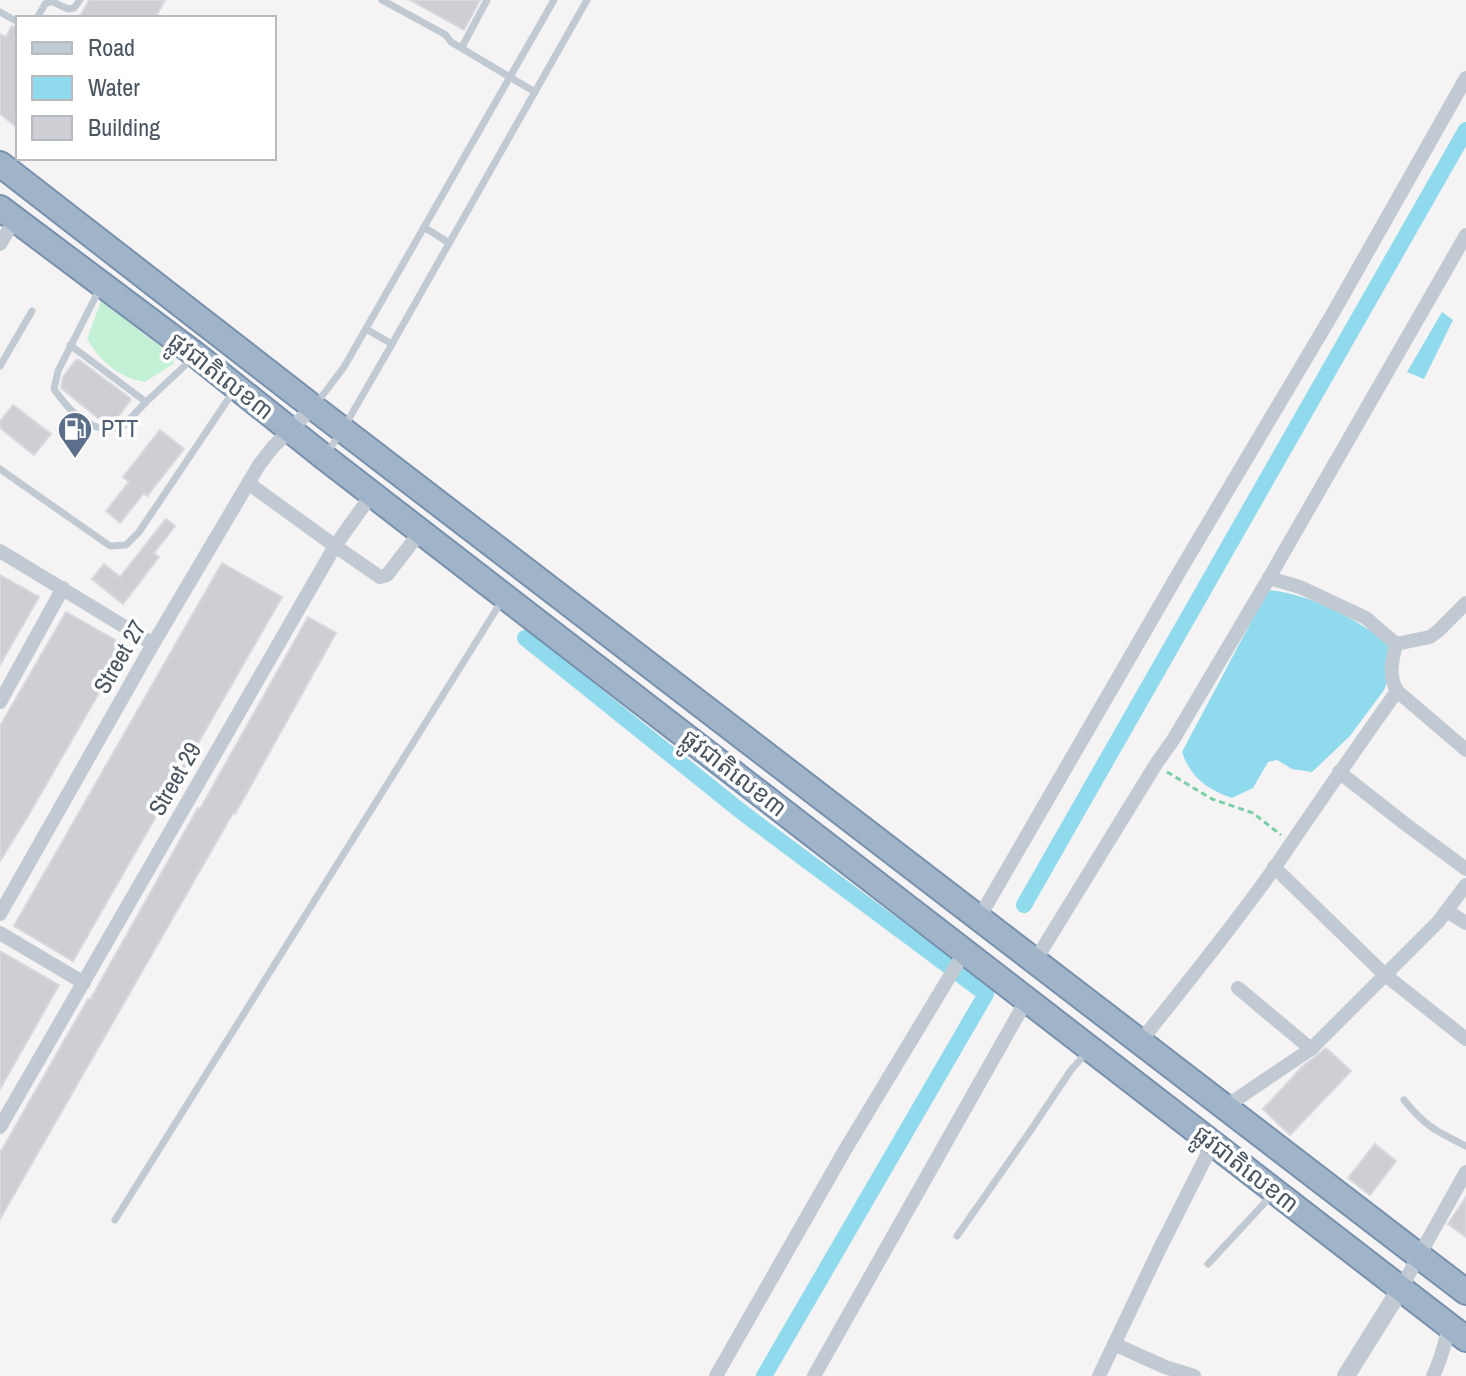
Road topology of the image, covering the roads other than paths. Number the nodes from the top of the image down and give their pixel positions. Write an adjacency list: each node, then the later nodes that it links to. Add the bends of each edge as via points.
1 (80, 0): 6 (lane, via 68,9 51,1)
2 (382, 0): 7 (lane)
3 (487, 0): 7 (lane)
4 (554, 0): 8 (lane)
5 (587, 0): 10 (lane)
6 (38, 16)
7 (462, 47): 8 (lane)
8 (510, 77): 10 (lane); 13 (lane)
9 (1466, 78): 51 (street, via 1181,569)
10 (535, 92): 15 (lane)
11 (0, 164): 26 (highway, ផ្លូវជាតិលេខ៣)
12 (8, 214): 16 (street); 17 (highway, ផ្លូវជាតិលេខ៣)
13 (424, 227): 15 (lane); 19 (lane)
14 (1466, 235): 36 (street)
15 (449, 243): 20 (lane)
16 (0, 244)
17 (101, 285): 21 (lane); 22 (highway, ផ្លូវជាតិលេខ៣)
18 (32, 311): 23 (lane)
19 (366, 329): 20 (lane); 26 (lane)
20 (392, 344): 27 (lane)
21 (70, 345): 25 (lane); 25 (lane, via 54,389 83,420 100,428 121,428)
22 (196, 355): 24 (highway, ផ្លូវជាតិលេខ៣); 25 (lane)
23 (0, 366)
24 (236, 387): 28 (highway, ផ្លូវជាតិលេខ៣); 30 (lane, via 126,545 110,546)
25 (146, 402)
26 (313, 407): 27 (highway, ផ្លូវជាតិលេខ៣); 28 (street, Street 27)
27 (343, 429): 29 (lane); 51 (highway, ផ្លូវជាតិលេខ៣)
28 (291, 430): 29 (highway, ផ្លូវជាតិលេខ៣); 31 (street, Street 27)
29 (324, 457): 32 (highway, ផ្លូវជាតិលេខ៣)
30 (0, 469)
31 (248, 483): 34 (street); 40 (street, Street 27)
32 (372, 494): 33 (highway, ផ្លូវជាតិលេខ៣); 34 (street, Street 29)
33 (421, 531): 34 (street, via 380,577); 38 (highway, ផ្លូវជាតិលេខ៣)
34 (335, 546): 57 (street, Street 29)
35 (0, 551): 37 (street)
36 (1269, 578): 41 (street, via 1366,618); 55 (street, via 1173,740)
37 (63, 588): 40 (street); 43 (street)
38 (505, 596): 54 (highway, ផ្លូវជាតិលេខ៣); 71 (lane)
39 (1466, 603): 41 (street, via 1430,637)
40 (153, 644): 50 (street, Street 27)
41 (1396, 644): 42 (street, via 1391,671)
42 (1397, 691): 44 (street); 45 (street)
43 (0, 702)
44 (1466, 750)
45 (1339, 772): 46 (street); 47 (street)
46 (1274, 867): 56 (street); 61 (street)
47 (1466, 869)
48 (1466, 885): 49 (street)
49 (1447, 911): 52 (street); 56 (street)
50 (0, 914)
51 (985, 922): 55 (highway, ផ្លូវជាតិលេខ៣)
52 (1466, 923)
53 (0, 933): 57 (street)
54 (968, 954): 59 (highway, ផ្លូវជាតិលេខ៣); 79 (street, via 845,1150)
55 (1032, 959): 61 (highway, ផ្លូវជាតិលេខ៣)
56 (1384, 974): 60 (street); 63 (street)
57 (84, 983): 66 (street, Street 29)
58 (1238, 988): 63 (street)
59 (1020, 994): 62 (highway, ផ្លូវជាតិលេខ៣); 80 (street)
60 (1466, 1039)
61 (1140, 1042): 65 (highway, ផ្លូវជាតិលេខ៣)
62 (1091, 1048): 67 (highway, ផ្លូវជាតិលេខ៣); 72 (lane)
63 (1311, 1049): 65 (street)
64 (1404, 1100): 68 (lane, via 1431,1128)
65 (1225, 1107): 73 (highway, ផ្លូវជាតិលេខ៣)
66 (0, 1127)
67 (1213, 1143): 70 (highway, ផ្លូវជាតិលេខ៣); 78 (street)
68 (1466, 1146)
69 (1466, 1172): 73 (street)
70 (1275, 1191): 74 (lane); 75 (highway, ផ្លូវជាតិលេខ៣)
71 (115, 1220)
72 (957, 1236)
73 (1420, 1257): 75 (street); 76 (highway, ផ្លូវជាតិលេខ៣)
74 (1208, 1264)
75 (1401, 1288): 77 (highway, ផ្លូវជាតិលេខ៣); 83 (street)
76 (1466, 1292)
77 (1458, 1333): 84 (street, via 1442,1350)
78 (1114, 1344): 81 (street); 82 (street)
79 (716, 1376)
80 (814, 1376)
81 (1099, 1376)
82 (1194, 1376)
83 (1346, 1376)
84 (1433, 1376)

